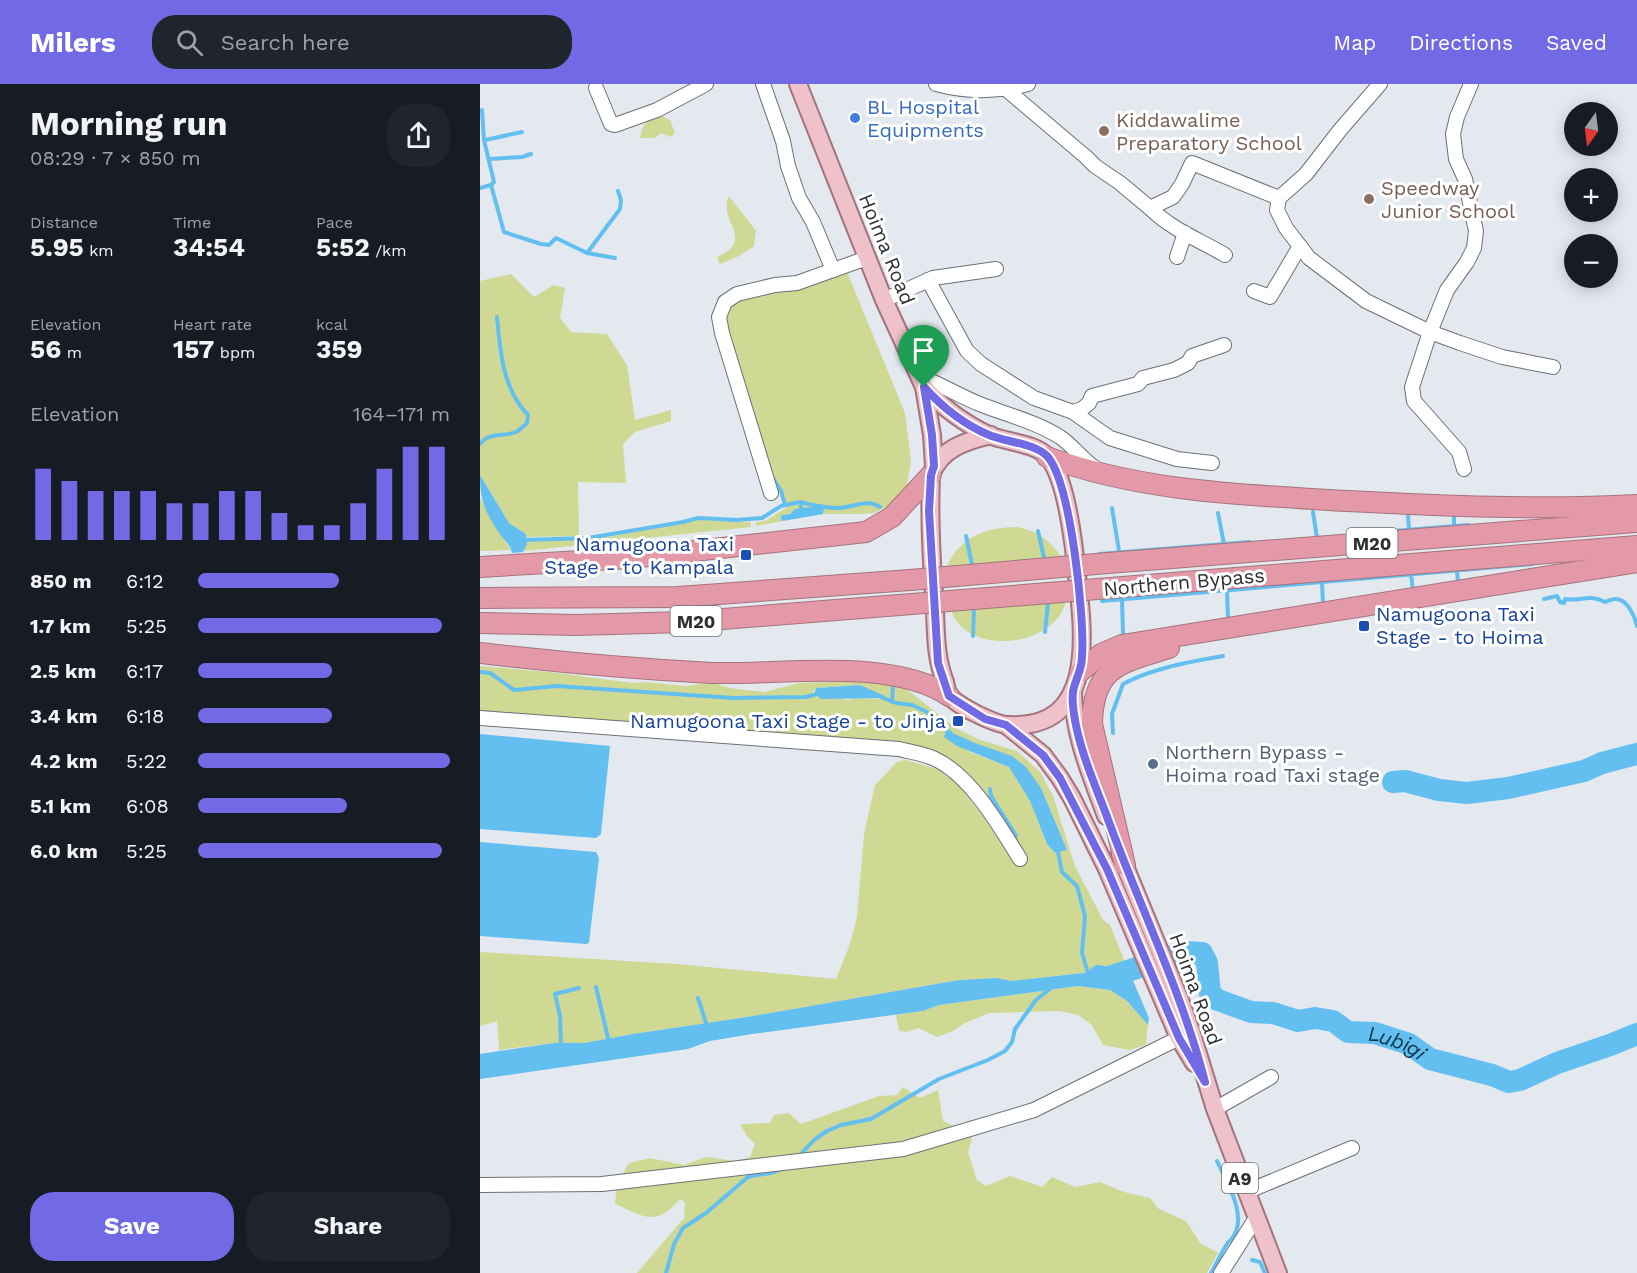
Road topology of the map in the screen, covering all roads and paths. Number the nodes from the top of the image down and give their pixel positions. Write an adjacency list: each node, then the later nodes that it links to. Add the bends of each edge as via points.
1 (706, 84): 9 (street, via 657,110 615,125 611,124)
2 (763, 84): 19 (street, via 799,198)
3 (798, 84): 17 (main road, Hoima Road)
4 (936, 84): 8 (street)
5 (1028, 84): 10 (street)
6 (1380, 84): 11 (street, via 1306,174)
7 (1472, 84): 23 (street, via 1453,134 1476,231 1474,248 1448,290)
8 (975, 87): 10 (street)
9 (596, 88)
10 (1007, 90): 12 (street)
11 (1279, 198): 12 (street, via 1192,163 1173,197); 14 (street, via 1277,210)
12 (1150, 208): 13 (street)
13 (1185, 233): 15 (street); 16 (street)
14 (1300, 246): 21 (street, via 1270,297); 23 (street, via 1309,258 1366,301)
15 (1225, 255)
16 (1177, 257)
17 (867, 258): 19 (street); 22 (main road, Hoima Road)
18 (996, 269): 20 (street)
19 (833, 270): 34 (street, via 797,283 737,294 725,302 719,317)
20 (928, 280): 22 (street); 27 (street, via 974,357 1025,393)
21 (1254, 291)
22 (884, 300): 26 (main road, Hoima Road)
23 (1430, 332): 25 (street, via 1502,357); 32 (street, via 1412,387 1414,401 1459,452)
24 (1224, 345): 27 (street, via 1192,356 1188,363 1174,370 1143,378 1138,384 1092,396 1082,409)
25 (1553, 367)
26 (922, 381): 28 (main road, via 938,403); 31 (main road, Hoima Road, via 932,435); 33 (street, via 942,385 1062,438)
27 (1073, 412): 30 (street, via 1110,438 1177,459)
28 (991, 435): 29 (main road, via 1026,444); 31 (main road, via 952,448)
29 (1047, 457): 33 (highway); 44 (main road, Hoima Road, via 1065,498 1072,537 1081,614 1082,657)
30 (1212, 463)
31 (933, 470): 39 (highway, via 892,517 866,532 631,558); 45 (main road, Hoima Road, via 930,536 938,663)
32 (1464, 470)
33 (1104, 474): 35 (highway, via 1212,492 1327,500 1520,508)
34 (771, 493)
35 (1637, 505)
36 (1637, 522): 40 (highway, Northern Bypass / M20, bridge, via 678,597)
37 (1637, 546): 41 (highway, Northern Bypass / M20, bridge, via 685,622)
38 (1637, 562): 42 (highway)
39 (480, 567)
40 (480, 598)
41 (480, 623)
42 (1234, 628): 44 (highway, via 1122,645 1101,654); 49 (highway, via 1130,661 1103,678 1096,692 1092,724)
43 (480, 653): 45 (highway, via 589,666 714,673 896,675 936,687)
44 (1076, 681): 47 (main road, via 1060,710 1044,722); 49 (main road, Hoima Road, via 1075,724)
45 (949, 696): 47 (main road, via 985,719)
46 (480, 718): 48 (street, via 899,749 934,758 958,773)
47 (1006, 725): 49 (main road, A9, via 1043,755)
48 (1020, 859)
49 (1116, 867): 50 (main road, Hoima Road / A9, via 1129,920); 52 (main road, Hoima Road / A9, via 1184,1010)
50 (1179, 1038): 52 (main road, Hoima Road / A9); 55 (street, via 1034,1110 903,1149 602,1184)
51 (1271, 1077): 53 (street)
52 (1205, 1082): 53 (main road, A9)
53 (1215, 1109): 56 (main road, A9)
54 (1352, 1148): 56 (street)
55 (480, 1185)
56 (1246, 1192): 57 (main road, A9)
57 (1256, 1218): 58 (street); 59 (main road, A9)
58 (1221, 1273)
59 (1278, 1273)

